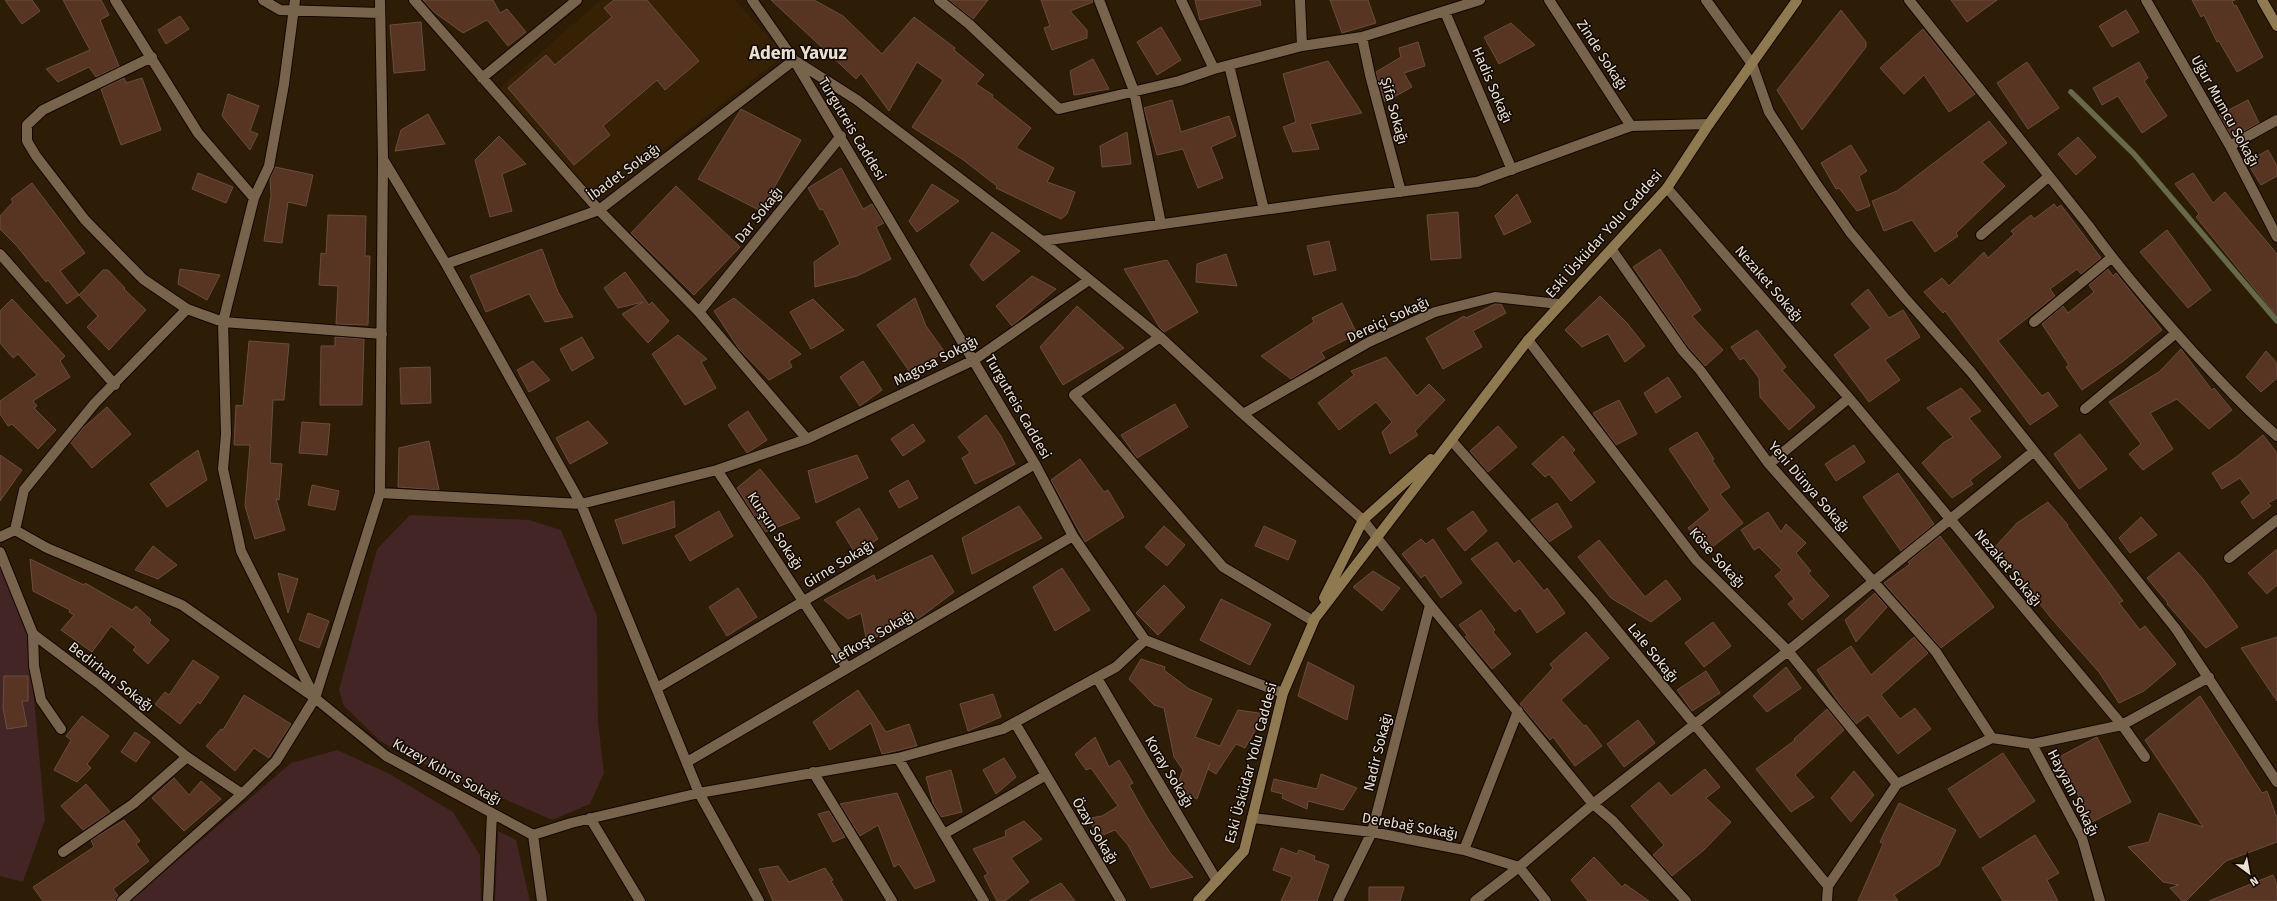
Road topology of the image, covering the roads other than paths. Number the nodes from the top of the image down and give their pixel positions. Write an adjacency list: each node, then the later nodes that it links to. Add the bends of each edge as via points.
1 (115, 0): 24 (street)
2 (263, 0): 18 (street, via 280,10)
3 (380, 0): 20 (street)
4 (414, 0): 29 (street)
5 (577, 0): 29 (street)
6 (752, 0): 25 (street, Turgutreis Caddesi)
7 (939, 0): 30 (street, via 969,24 1059,109)
8 (1099, 0): 30 (street)
9 (1181, 0): 28 (street)
10 (1300, 0): 23 (street)
11 (1480, 0): 19 (street)
12 (1549, 0): 33 (street, Zinde Sokağı)
13 (1706, 0): 26 (street)
14 (1797, 0): 26 (street, Eski Üsküdar Yolu Caddesi)
15 (1910, 0): 38 (street)
16 (2146, 0): 35 (street, Uğur Mumcu Sokağı)
17 (2262, 0): 21 (street)
18 (294, 5): 20 (street); 41 (street, via 284,84 269,166)
19 (1445, 12): 22 (street); 37 (street, Hadis Sokağı)
20 (380, 13): 36 (street)
21 (2277, 26)
22 (1362, 37): 23 (street); 40 (street, Şifa Sokağı)
23 (1302, 46): 27 (street)
24 (152, 57): 41 (street, via 198,133); 54 (street, via 43,110 27,125 27,141 85,220 143,279)
25 (794, 60): 34 (street, Turgutreis Caddesi); 42 (street, İbadet Sokağı); 47 (street, via 857,100)
26 (1752, 64): 32 (street, Eski Üsküdar Yolu Caddesi); 70 (street, via 1769,112 1850,232 1904,298 1971,372)
27 (1229, 65): 28 (street); 43 (street)
28 (1214, 69): 30 (street, via 1179,81)
29 (482, 78): 42 (street)
30 (1134, 91): 44 (street)
31 (2277, 120): 35 (street)
32 (1709, 124): 33 (street); 39 (street, Eski Üsküdar Yolu Caddesi)
33 (1632, 126): 37 (street)
34 (841, 136): 55 (street, Dar Sokağı); 62 (street, Turgutreis Caddesi)
35 (2230, 146): 46 (street, Uğur Mumcu Sokağı)
36 (384, 159): 51 (street); 59 (street)
37 (1512, 170): 40 (street, via 1477,182)
38 (2048, 177): 45 (street); 50 (street, via 2088,225)
39 (1667, 188): 48 (street, Eski Üsküdar Yolu Caddesi); 64 (street, Nezaket Sokağı)
40 (1401, 192): 43 (street)
41 (254, 198): 56 (street)
42 (599, 210): 51 (street, İbadet Sokağı); 55 (street)
43 (1264, 210): 44 (street)
44 (1161, 224): 47 (street)
45 (1980, 235)
46 (2277, 237)
47 (1042, 241): 52 (street)
48 (1612, 250): 53 (street, Eski Üsküdar Yolu Caddesi); 72 (street, Yeni Dünya Sokağı, via 1683,351 1700,370)
49 (0, 254): 63 (street)
50 (2111, 258): 57 (street); 58 (street)
51 (446, 264): 75 (street)
52 (1089, 280): 60 (street); 62 (street, Magosa Sokağı)
53 (1560, 304): 61 (street, Eski Üsküdar Yolu Caddesi); 66 (street, Dereiçi Sokağı, via 1495,297 1435,312 1369,342)
54 (187, 309): 56 (street); 63 (street)
55 (698, 312): 68 (street)
56 (223, 322): 59 (street); 97 (street, via 226,434 223,469 241,552)
57 (2034, 322)
58 (2176, 333): 65 (street); 67 (street, via 2247,410)
59 (382, 334): 74 (street)
60 (1160, 337): 66 (street); 88 (street, via 1074,395 1223,567)
61 (1528, 340): 69 (street, Eski Üsküdar Yolu Caddesi); 91 (street, Köse Sokağı, via 1696,560)
62 (974, 360): 68 (street, Magosa Sokağı); 71 (street, Turgutreis Caddesi)
63 (115, 385): 79 (street, via 95,403 24,490)
64 (1849, 398): 72 (street); 76 (street, Nezaket Sokağı)
65 (2085, 409)
66 (1243, 414): 77 (street)
67 (2277, 436)
68 (807, 439): 73 (street, Magosa Sokağı)
69 (1452, 441): 77 (street, Eski Üsküdar Yolu Caddesi); 82 (street, Eski Üsküdar Yolu Caddesi); 100 (street, Lale Sokağı, via 1592,600)
70 (2033, 452): 76 (street); 93 (street, via 2176,629)
71 (1035, 464): 81 (street, Turgutreis Caddesi); 86 (street, Girne Sokağı)
72 (1769, 464): 85 (street, Yeni Dünya Sokağı)
73 (717, 470): 75 (street, Magosa Sokağı); 86 (street, Kurşun Sokağı)
74 (380, 493): 75 (street, Magosa Sokağı); 97 (street)
75 (581, 504): 95 (street)
76 (1950, 519): 85 (street); 101 (street, Nezaket Sokağı)
77 (1363, 520): 82 (street); 88 (street, Eski Üsküdar Yolu Caddesi)
78 (2277, 520): 84 (street)
79 (15, 530): 80 (street); 97 (street, Kuzey Kıbrıs Sokağı, via 47,548 182,605)
80 (0, 536)
81 (1073, 536): 90 (street, Turgutreis Caddesi); 92 (street, Lefkoşe Sokağı)
82 (1376, 536): 87 (street); 88 (street, Eski Üsküdar Yolu Caddesi)
83 (0, 552): 89 (street)
84 (2229, 558)
85 (1874, 582): 91 (street); 103 (street, Yeni Dünya Sokağı, via 1936,652)
86 (803, 601): 92 (street, Kurşun Sokağı); 95 (street, Girne Sokağı)
87 (1430, 605): 98 (street); 119 (street, Nadir Sokağı)
88 (1313, 621): 96 (street, Eski Üsküdar Yolu Caddesi)
89 (33, 634): 102 (street, via 34,666 41,700); 105 (street, Bedirhan Sokağı, via 98,683)
90 (1145, 640): 94 (street, via 1116,667); 96 (street)
91 (1788, 652): 100 (street); 112 (street, Köse Sokağı)
92 (847, 668): 108 (street, Lefkoşe Sokağı)
93 (2209, 677): 101 (street); 111 (street)
94 (1097, 678): 99 (street); 125 (street, Koray Sokağı)
95 (657, 688): 108 (street)
96 (1283, 693): 118 (street, Eski Üsküdar Yolu Caddesi)
97 (315, 698): 114 (street, via 276,761); 116 (street, Kuzey Kıbrıs Sokağı, via 386,756)
98 (1518, 711): 115 (street); 122 (street)
99 (1015, 723): 107 (street, via 1004,730); 110 (street, Özay Sokağı)
100 (1694, 725): 115 (street); 126 (street, Lale Sokağı)
101 (2122, 725): 104 (street); 106 (street, Nezaket Sokağı)
102 (61, 729)
103 (1992, 738): 104 (street); 112 (street)
104 (2032, 744): 141 (street, Hayyam Sokağı, via 2082,838)
105 (187, 757): 114 (street, Bedirhan Sokağı); 123 (street, via 133,804)
106 (2145, 757)
107 (898, 758): 109 (street); 120 (street)
108 (687, 762): 113 (street)
109 (813, 772): 113 (street); 132 (street)
110 (1046, 775): 120 (street); 134 (street, Özay Sokağı)
111 (2277, 782)
112 (1897, 784): 126 (street)
113 (699, 793): 117 (street); 131 (street)
114 (242, 794): 127 (street)
115 (1593, 804): 124 (street); 139 (street, via 1613,820)
116 (492, 813): 121 (street, Kuzey Kıbrıs Sokağı); 128 (street)
117 (590, 818): 121 (street); 130 (street)
118 (1252, 818): 119 (street, Derebağ Sokağı); 125 (street, Eski Üsküdar Yolu Caddesi, via 1244,851)
119 (1372, 832): 122 (street, Derebağ Sokağı); 136 (street, Nadir Sokağı)
120 (944, 834): 133 (street)
121 (533, 835): 129 (street)
122 (1464, 850): 124 (street, Derebağ Sokağı)
123 (63, 852)
124 (1519, 867): 137 (street); 138 (street)
125 (1217, 880): 135 (street, Eski Üsküdar Yolu Caddesi)
126 (1828, 886): 140 (street)
127 (122, 901)
128 (488, 901)
129 (542, 901)
130 (640, 901)
131 (759, 901)
132 (892, 901)
133 (984, 901)
134 (1121, 901)
135 (1198, 901)
136 (1338, 901)
137 (1475, 901)
138 (1546, 901)
139 (1686, 901)
140 (1827, 901)
141 (2100, 901)

